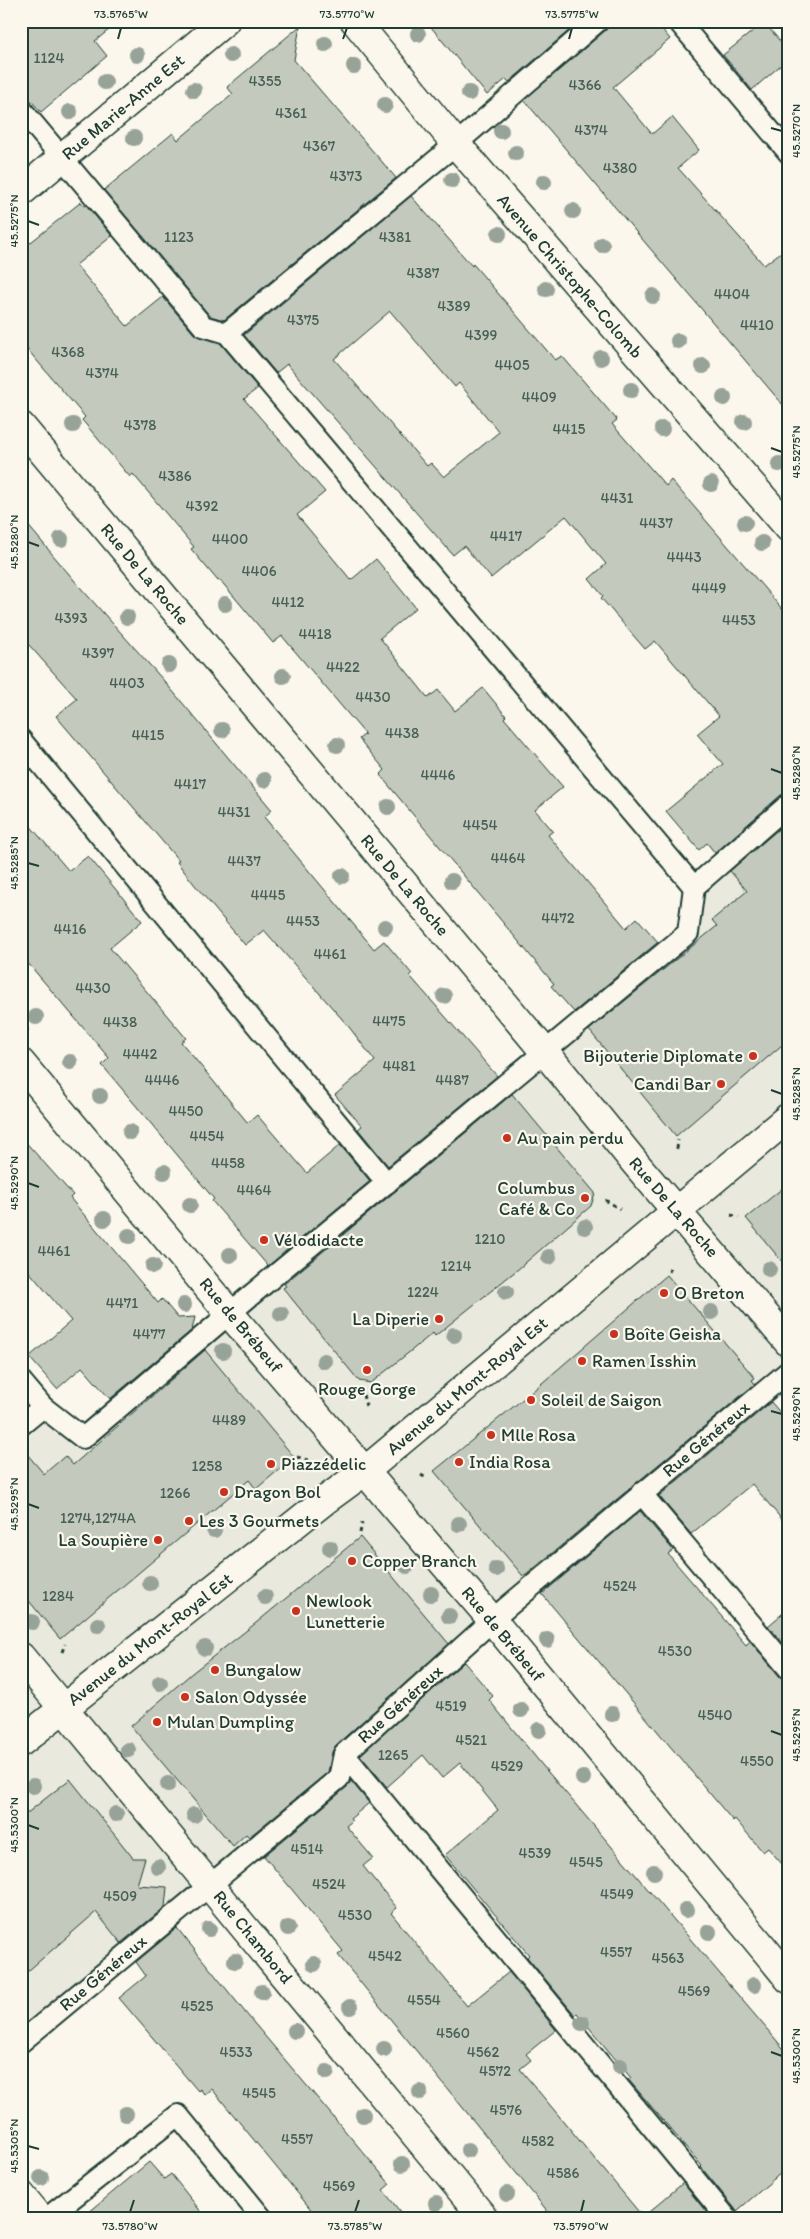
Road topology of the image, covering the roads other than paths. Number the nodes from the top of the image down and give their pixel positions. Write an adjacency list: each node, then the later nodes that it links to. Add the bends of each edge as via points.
1 (225, 21): 8 (street, Rue Marie-Anne Est)
2 (355, 21): 6 (street, Avenue Christophe-Colomb)
3 (598, 21): 6 (lane)
4 (678, 21): 7 (lane)
5 (21, 109): 8 (lane)
6 (456, 144): 10 (lane); 12 (street, Avenue Christophe-Colomb)
7 (789, 153)
8 (63, 158): 9 (street, Rue Marie-Anne Est); 10 (lane, via 203,326)
9 (21, 192)
10 (227, 333): 15 (lane)
11 (21, 426): 16 (street, Rue De La Roche)
12 (789, 528)
13 (21, 740): 19 (lane)
14 (789, 804): 15 (lane)
15 (694, 887): 16 (lane, via 688,933)
16 (544, 1051): 19 (lane); 20 (street, Rue De La Roche)
17 (21, 1063): 21 (street, Rue de Brébeuf)
18 (789, 1117): 20 (street, Avenue du Mont-Royal Est)
19 (387, 1183): 21 (lane)
20 (676, 1210): 22 (street, Rue De La Roche); 27 (street, Avenue du Mont-Royal Est)
21 (230, 1314): 25 (lane, via 83,1438); 27 (street, Rue de Brébeuf)
22 (789, 1343)
23 (789, 1370): 28 (lane, Rue Généreux)
24 (21, 1381): 25 (lane)
25 (43, 1407): 26 (lane)
26 (21, 1425)
27 (365, 1471): 29 (street, Rue de Brébeuf); 32 (street, Avenue du Mont-Royal Est)
28 (641, 1493): 29 (lane, Rue Généreux); 31 (lane)
29 (493, 1621): 34 (lane, Rue Généreux); 36 (street, Rue de Brébeuf)
30 (21, 1657): 32 (street, Rue Chambord)
31 (789, 1669)
32 (63, 1707): 33 (street, Avenue du Mont-Royal Est); 35 (street, Rue Chambord)
33 (21, 1742)
34 (344, 1754): 35 (lane, Rue Généreux, via 339,1778); 43 (lane)
35 (209, 1884): 37 (lane, Rue Généreux); 42 (street, Rue Chambord)
36 (789, 1979)
37 (21, 2042)
38 (21, 2195): 39 (street)
39 (40, 2218)
40 (47, 2218): 41 (lane, via 178,2115)
41 (262, 2218)
42 (484, 2218)
43 (727, 2218)

